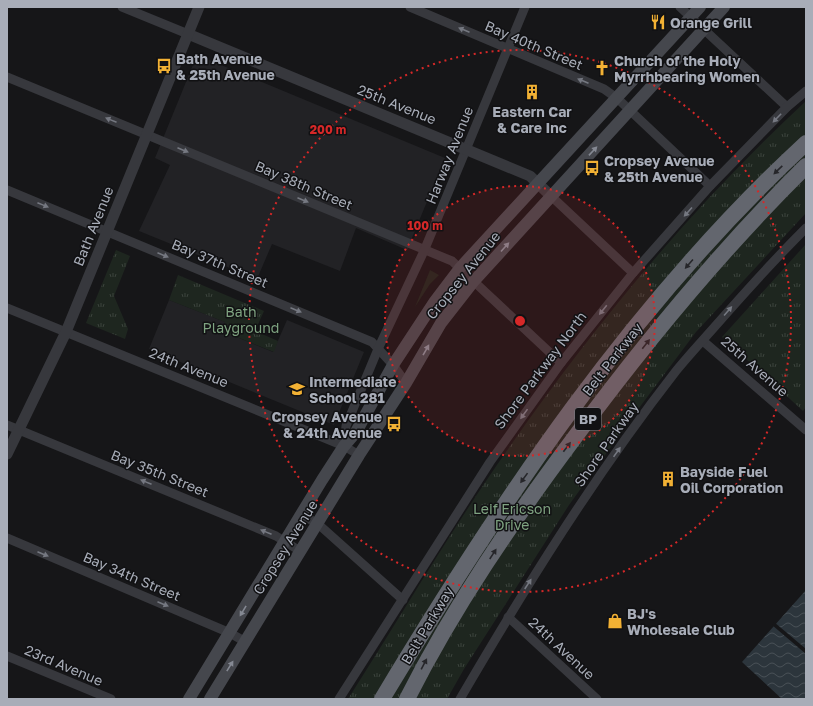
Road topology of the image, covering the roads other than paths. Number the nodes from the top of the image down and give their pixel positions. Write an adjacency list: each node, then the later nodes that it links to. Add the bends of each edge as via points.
1 (122, 7): 10 (street, 25th Avenue)
2 (199, 7): 10 (street, Bath Avenue)
3 (410, 7): 11 (street, Bay 40th Street, one-way to 3)
4 (525, 7): 11 (street, Harway Avenue)
5 (680, 7): 8 (street)
6 (700, 7): 8 (main road, Cropsey Avenue)
7 (724, 7): 9 (main road, Cropsey Avenue)
8 (691, 17): 9 (street); 14 (main road, Cropsey Avenue)
9 (703, 29): 15 (street); 16 (main road, Cropsey Avenue)
10 (188, 34): 17 (street, Bath Avenue); 19 (street, 25th Avenue)
11 (508, 49): 14 (street, Bay 40th Street, one-way to 11, via 604,89); 19 (street, Harway Avenue)
12 (7, 77): 17 (street, Bay 38th Street, one-way to 12)
13 (806, 91): 15 (street, Shore Parkway North)
14 (618, 99): 16 (street, Bay 40th Street); 21 (main road, Cropsey Avenue)
15 (787, 107): 22 (street, Shore Parkway North, one-way to 22)
16 (630, 112): 22 (street, Bay 40th Street); 24 (main road, Cropsey Avenue, one-way to 16)
17 (147, 135): 26 (street, Bath Avenue); 27 (street, Bay 38th Street, one-way to 27)
18 (806, 143): 58 (highway, Belt Parkway / BP, one-way to 58, via 710,240 586,390 476,547)
19 (466, 149): 21 (street, 25th Avenue, via 530,176); 27 (street, Harway Avenue)
20 (806, 166): 59 (highway, Belt Parkway / BP, one-way to 20, via 426,661 494,552 607,394 725,250)
21 (538, 184): 24 (street, 25th Avenue); 28 (main road, Cropsey Avenue)
22 (710, 186): 29 (street, Shore Parkway North, one-way to 29)
23 (7, 190): 26 (street, Bay 37th Street, one-way to 26)
24 (551, 196): 29 (street, 25th Avenue); 30 (main road, Cropsey Avenue, one-way to 24)
25 (806, 228): 33 (street, Shore Parkway, one-way to 25, via 770,264)
26 (107, 231): 32 (street, Bath Avenue); 34 (street, Bay 37th Street, one-way to 34, via 372,342)
27 (424, 251): 28 (street, Bay 38th Street, via 452,261); 34 (street, Harway Avenue)
28 (460, 268): 30 (street, Bay 38th Street); 36 (main road, Cropsey Avenue)
29 (633, 273): 35 (street, Shore Parkway North, one-way to 35)
30 (474, 282): 35 (street, Bay 38th Street); 37 (main road, Cropsey Avenue, one-way to 30, via 441,323)
31 (7, 308): 32 (street, 24th Avenue)
32 (66, 332): 39 (street, Bath Avenue); 41 (street, 24th Avenue)
33 (703, 341): 40 (street, 25th Avenue); 50 (street, Shore Parkway, one-way to 33, via 575,512 637,424 677,370)
34 (378, 349): 36 (street, Bay 37th Street); 41 (street, Harway Avenue, via 346,426)
35 (561, 363): 49 (street, Shore Parkway North, one-way to 49, via 490,462)
36 (394, 365): 37 (street, Bay 37th Street); 41 (main road, Cropsey Avenue, via 356,432)
37 (406, 383): 43 (main road, Cropsey Avenue)
38 (7, 425): 39 (street, Bay 35th Street)
39 (19, 430): 42 (street, Bath Avenue); 47 (street, Bay 35th Street, one-way to 39)
40 (806, 430)
41 (344, 446): 43 (street, 24th Avenue); 44 (main road, Cropsey Avenue)
42 (7, 454)
43 (359, 455): 45 (main road, Cropsey Avenue)
44 (301, 515): 45 (street); 47 (main road, Cropsey Avenue)
45 (318, 523): 48 (main road, Cropsey Avenue); 49 (street)
46 (7, 538): 51 (street, Bay 34th Street, one-way to 51)
47 (284, 541): 48 (street, Bay 35th Street); 51 (main road, Cropsey Avenue, one-way to 51)
48 (300, 551): 52 (main road, Cropsey Avenue)
49 (403, 600): 57 (street, Shore Parkway North)
50 (508, 617): 60 (street, Shore Parkway); 61 (street, 24th Avenue)
51 (230, 633): 52 (street, Bay 34th Street); 55 (main road, Cropsey Avenue)
52 (244, 642): 56 (main road, Cropsey Avenue, one-way to 52)
53 (7, 656): 54 (street, 23rd Avenue)
54 (111, 699)
55 (189, 699)
56 (210, 699)
57 (339, 699)
58 (382, 699)
59 (407, 699)
60 (460, 699)
61 (597, 699)

